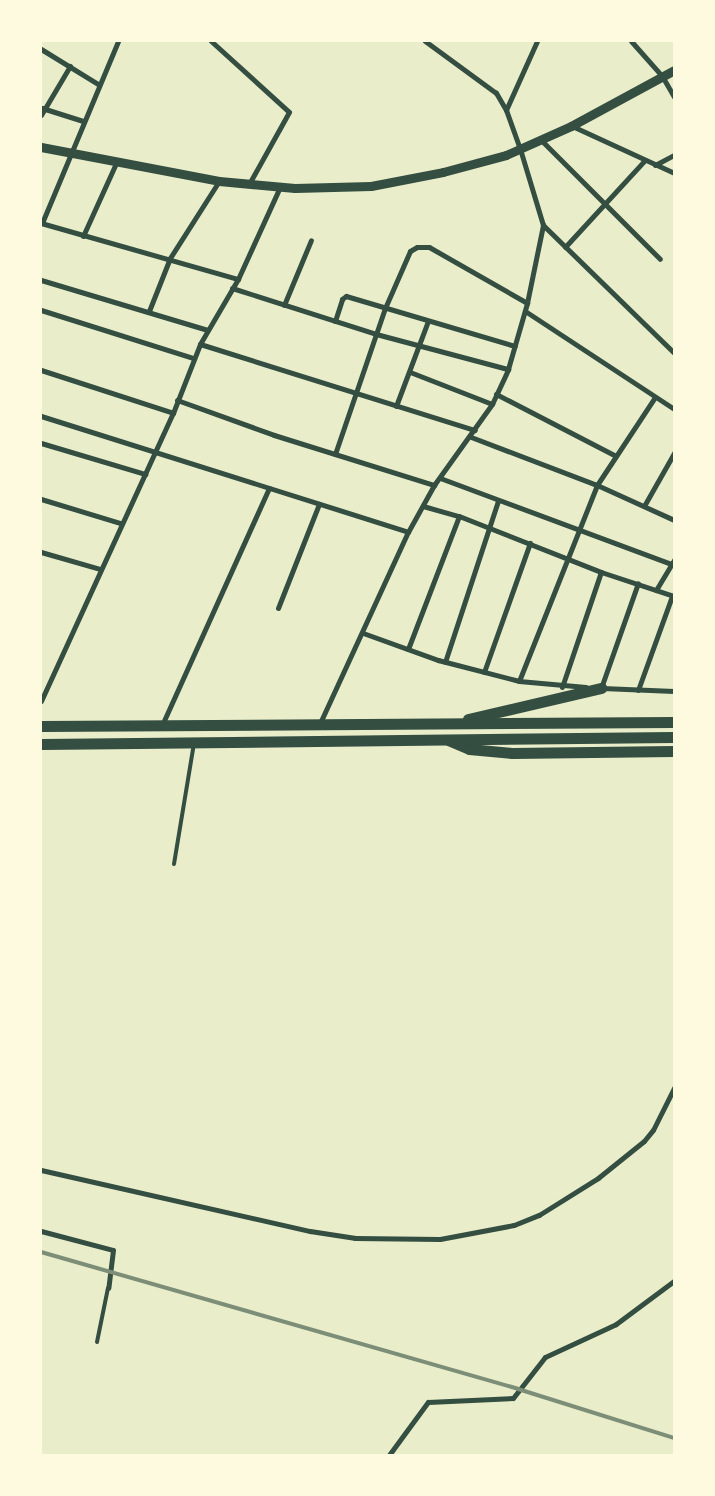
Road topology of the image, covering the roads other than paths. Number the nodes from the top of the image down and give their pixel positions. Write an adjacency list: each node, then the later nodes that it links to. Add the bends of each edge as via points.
1 (118, 41): 10 (street)
2 (211, 41): 27 (street, via 290,112)
3 (425, 41): 13 (street, via 488,85)
4 (537, 41): 13 (street)
5 (631, 41): 9 (street)
6 (41, 49): 7 (street)
7 (70, 66): 10 (street); 12 (street)
8 (674, 70): 9 (street)
9 (662, 76): 11 (street); 16 (street)
10 (98, 84): 15 (street)
11 (674, 97)
12 (43, 109): 14 (street); 15 (street)
13 (506, 110): 19 (street)
14 (41, 116)
15 (83, 121): 20 (street)
16 (572, 126): 17 (street); 23 (street)
17 (541, 140): 19 (street); 29 (street)
18 (41, 147): 20 (street)
19 (520, 149): 28 (street, via 443,172 371,186 314,189); 31 (street)
20 (71, 152): 22 (street); 30 (street)
21 (674, 156): 24 (street)
22 (117, 160): 26 (street); 32 (street)
23 (645, 160): 24 (street); 29 (street)
24 (655, 165): 25 (street)
25 (674, 173)
26 (219, 181): 27 (street); 35 (street)
27 (249, 184): 28 (street)
28 (280, 186): 37 (street)
29 (605, 204): 34 (street); 36 (street)
30 (42, 223): 32 (street)
31 (543, 225): 34 (street); 40 (street)
32 (83, 236): 35 (street)
33 (312, 240): 41 (street)
34 (565, 247): 53 (street)
35 (170, 258): 37 (street); 44 (street)
36 (660, 259)
37 (238, 279): 39 (street)
38 (41, 280): 44 (street)
39 (232, 288): 41 (street); 48 (street)
40 (527, 303): 42 (street, via 424,246 410,250); 45 (street)
41 (284, 305): 47 (street)
42 (385, 308): 46 (street); 47 (street, via 345,296); 49 (street)
43 (41, 310): 54 (street)
44 (149, 311): 48 (street)
45 (525, 311): 52 (street); 60 (street)
46 (428, 320): 51 (street); 52 (street)
47 (335, 321): 49 (street)
48 (208, 330): 50 (street)
49 (376, 334): 51 (street); 59 (street)
50 (200, 344): 54 (street); 59 (street)
51 (419, 345): 55 (street); 57 (street)
52 (515, 346): 55 (street)
53 (674, 353)
54 (193, 358): 61 (street)
55 (508, 369): 58 (street)
56 (41, 370): 65 (street)
57 (410, 372): 62 (street); 63 (street)
58 (496, 394): 62 (street); 73 (street)
59 (358, 395): 63 (street); 72 (street)
60 (655, 397): 64 (street); 73 (street)
61 (177, 400): 65 (street); 72 (street)
62 (492, 404): 67 (street)
63 (396, 406): 67 (street)
64 (674, 409)
65 (173, 413): 70 (street)
66 (41, 416): 70 (street)
67 (476, 430): 68 (street)
68 (471, 437): 75 (street); 77 (street)
69 (41, 443): 74 (street)
70 (154, 453): 74 (street); 78 (street)
71 (674, 453): 83 (street)
72 (336, 454): 76 (street)
73 (616, 456): 77 (street)
74 (145, 474): 86 (street)
75 (440, 478): 76 (street); 80 (street)
76 (434, 485): 82 (street)
77 (596, 485): 83 (street); 88 (street)
78 (268, 488): 81 (street); 112 (street)
79 (41, 499): 86 (street)
80 (498, 501): 87 (street); 88 (street)
81 (319, 504): 89 (street); 99 (street)
82 (423, 506): 84 (street); 89 (street)
83 (644, 506): 85 (street)
84 (459, 516): 87 (street); 101 (street)
85 (674, 520)
86 (120, 523): 94 (street)
87 (489, 528): 90 (street); 102 (street)
88 (581, 529): 92 (street); 93 (street)
89 (408, 532): 100 (street)
90 (530, 543): 92 (street); 103 (street)
91 (41, 552): 94 (street)
92 (570, 558): 95 (street); 104 (street)
93 (673, 563): 97 (street)
94 (100, 569): 109 (street)
95 (601, 572): 96 (street); 105 (street)
96 (638, 583): 97 (street); 106 (street)
97 (656, 590): 98 (street)
98 (673, 596): 107 (street)
99 (278, 608)
100 (363, 633): 101 (street); 113 (street)
101 (408, 649): 102 (street)
102 (445, 662): 103 (street)
103 (484, 672): 104 (street)
104 (519, 681): 105 (street)
105 (562, 687): 106 (street)
106 (601, 688): 107 (street); 111 (highway)
107 (638, 690): 108 (street)
108 (674, 691)
109 (41, 701)
110 (674, 722): 111 (highway)
111 (449, 724): 113 (highway)
112 (162, 725): 113 (highway); 114 (highway)
113 (319, 725)
114 (41, 726)
115 (674, 737): 116 (highway)
116 (444, 738): 117 (highway); 119 (highway, via 461,747 492,752)
117 (194, 741): 118 (highway); 120 (lane)
118 (41, 744)
119 (674, 751)
120 (174, 864)
121 (674, 1088): 122 (street, via 644,1142 598,1178 539,1215 514,1225 440,1239 355,1238 310,1231)
122 (41, 1170)
123 (41, 1231): 125 (street, via 113,1250)
124 (674, 1281): 127 (street, via 616,1324 545,1357 513,1398 428,1402)
125 (108, 1288): 126 (lane)
126 (97, 1342)
127 (389, 1455)

